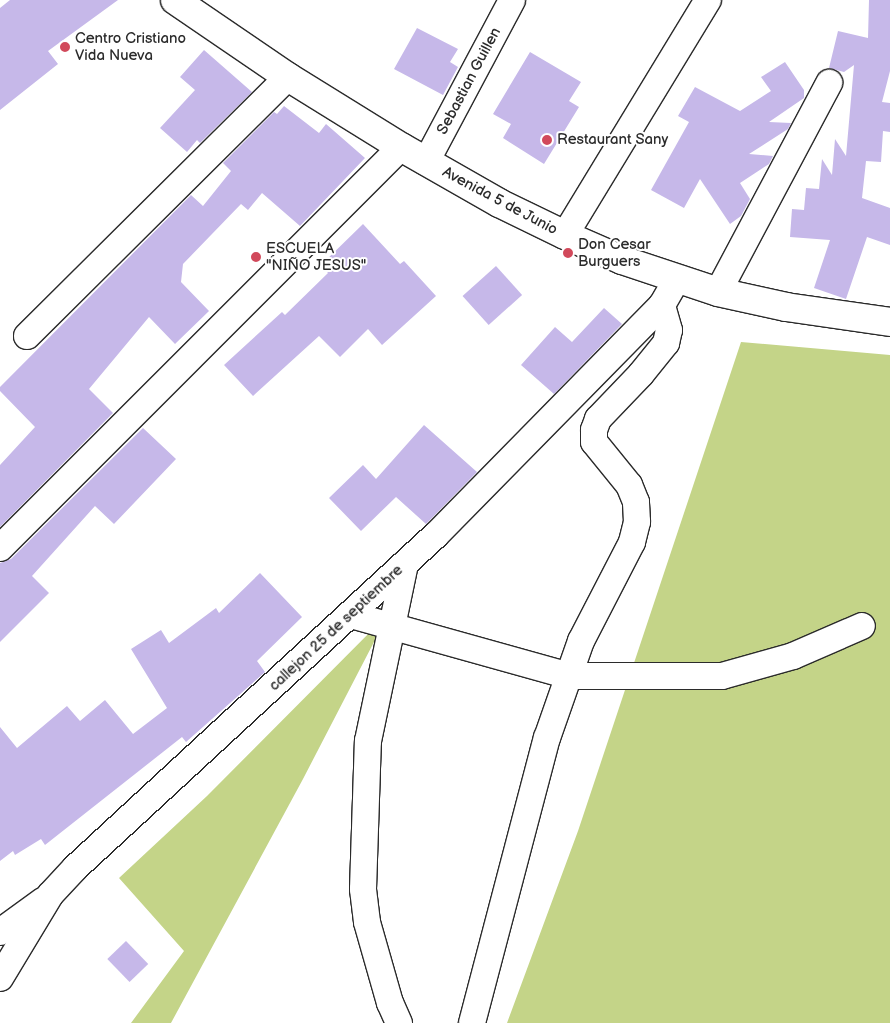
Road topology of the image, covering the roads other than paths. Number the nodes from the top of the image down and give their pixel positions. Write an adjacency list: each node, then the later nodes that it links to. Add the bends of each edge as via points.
1 (175, 0): 4 (street, Avenida 5 de Junio)
2 (512, 0): 7 (street, Sebastian Guillen)
3 (708, 0): 8 (street)
4 (288, 77): 6 (street, Avenida 5 de Junio); 13 (street)
5 (829, 83): 10 (street)
6 (401, 147): 7 (street, Avenida 5 de Junio); 14 (street)
7 (426, 162): 8 (street, Avenida 5 de Junio)
8 (564, 235): 9 (street, Avenida 5 de Junio)
9 (677, 280): 10 (street, Avenida 5 de Junio); 11 (street, callejon 25 de septiembre)
10 (718, 292): 12 (street, Avenida 5 de Junio, via 786,307)
11 (662, 305): 15 (street, callejon 25 de septiembre); 19 (street, via 669,330 666,343 598,420 594,430 594,442 629,484 636,502 637,522 632,542 581,642)
12 (890, 322)
13 (27, 336)
14 (0, 548)
15 (405, 564): 16 (street, callejon 25 de septiembre); 17 (street)
16 (351, 615): 17 (street); 20 (street, callejon 25 de septiembre, via 75,868)
17 (392, 626): 19 (street); 23 (street, via 368,741 362,888 367,922)
18 (862, 626): 19 (street, via 793,656 722,676)
19 (569, 676): 24 (street, via 547,738)
20 (50, 895): 21 (street); 22 (street, callejon 25 de septiembre)
21 (0, 932)
22 (0, 978)
23 (398, 1023)
24 (472, 1023)

